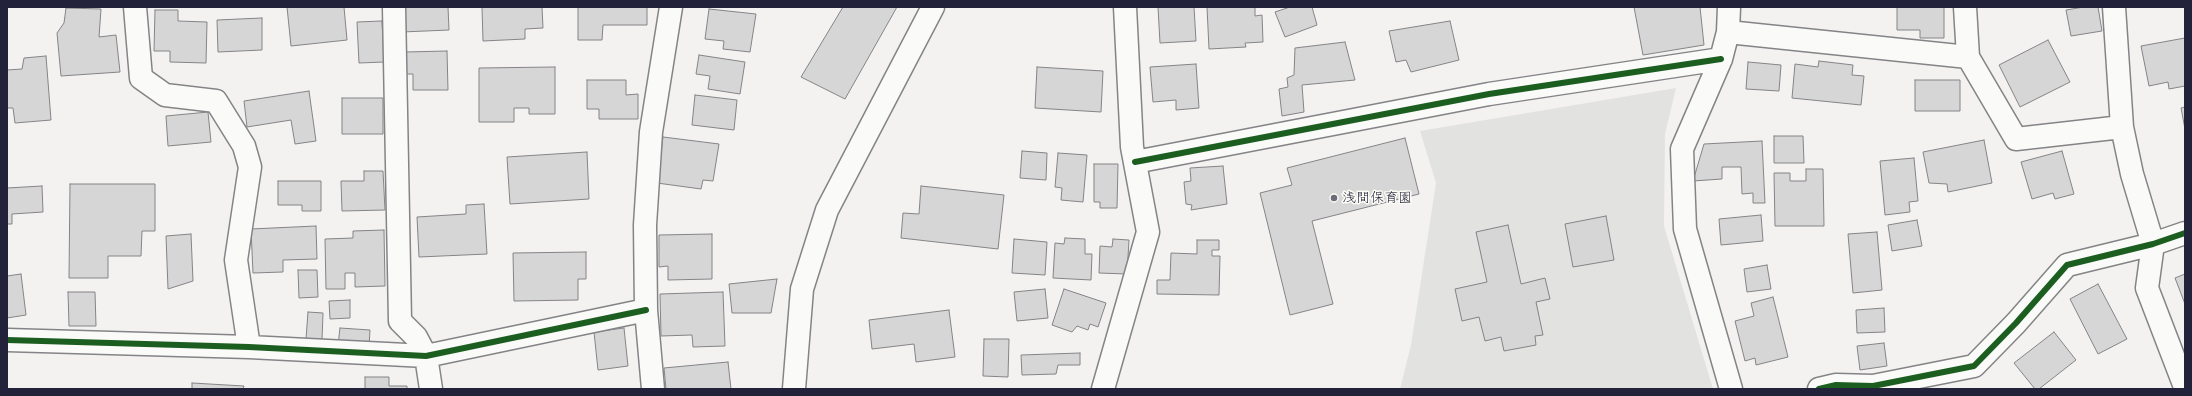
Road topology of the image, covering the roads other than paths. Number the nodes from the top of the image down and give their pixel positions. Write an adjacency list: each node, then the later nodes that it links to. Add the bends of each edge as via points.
1 (136, 7): 18 (street, via 141,78 165,95 216,101 244,146 250,167 236,260)
2 (394, 7): 19 (street, via 400,321 416,337)
3 (671, 7): 16 (street, via 652,132 644,225)
4 (933, 7): 23 (street, via 827,210 802,289)
5 (1125, 7): 13 (street, via 1132,147)
6 (1729, 7): 9 (street)
7 (1965, 7): 10 (street)
8 (2114, 7): 12 (street)
9 (1728, 32): 10 (street); 11 (street)
10 (1968, 57): 12 (street, via 2016,139)
11 (1721, 59): 13 (street, via 1489,94); 25 (street, via 1682,150 1685,229)
12 (2122, 128): 15 (street, via 2132,174)
13 (1135, 162): 24 (street, via 1148,232)
14 (2185, 233): 15 (street)
15 (2153, 244): 20 (street, via 2147,288); 26 (street, via 2067,264 2016,323 1974,366 1873,386 1836,385)
16 (646, 310): 19 (street); 22 (street)
17 (7, 340): 18 (street)
18 (249, 347): 19 (street)
19 (426, 356): 21 (street)
20 (2185, 387)
21 (431, 389)
22 (653, 389)
23 (794, 389)
24 (1103, 389)
25 (1731, 389)
26 (1819, 389)

